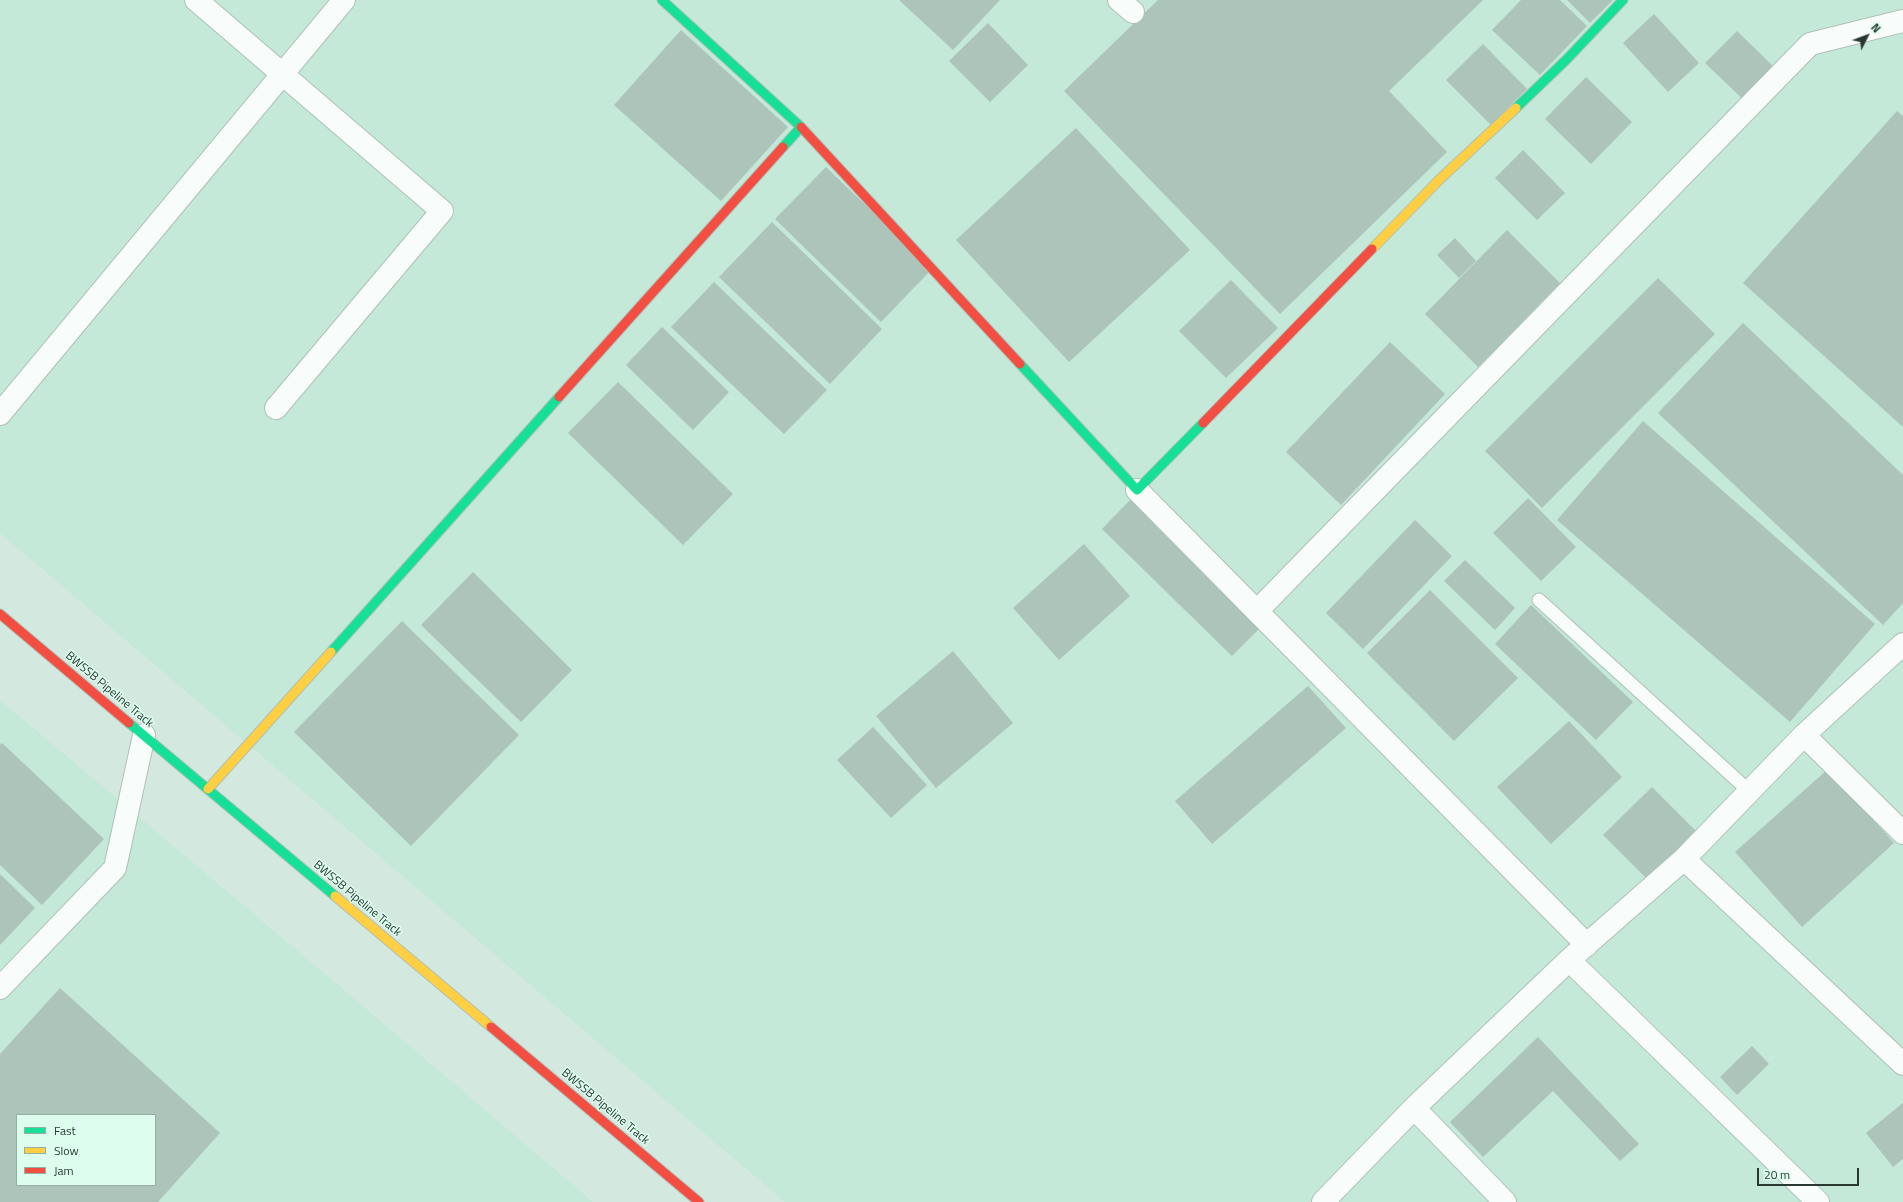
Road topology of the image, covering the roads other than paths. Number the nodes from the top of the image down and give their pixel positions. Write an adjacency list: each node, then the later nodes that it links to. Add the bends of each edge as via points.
1 (196, 0): 6 (street)
2 (344, 0): 6 (street)
3 (662, 0): 7 (street)
4 (1623, 0): 10 (street, via 1567,60 1439,180)
5 (1903, 21): 12 (street, via 1810,44)
6 (283, 73): 8 (street, via 442,211); 9 (street)
7 (801, 127): 10 (street); 17 (street)
8 (276, 408)
9 (0, 414)
10 (1137, 490): 12 (street)
11 (1539, 600): 18 (lane)
12 (1257, 611): 21 (street)
13 (0, 614): 15 (street, BWSSB Pipeline Track)
14 (1903, 644): 16 (street)
15 (144, 735): 17 (street, BWSSB Pipeline Track); 23 (street, via 115,868)
16 (1804, 735): 18 (street); 19 (street)
17 (208, 789): 26 (street, BWSSB Pipeline Track)
18 (1749, 791): 20 (street)
19 (1903, 833)
20 (1684, 859): 21 (street); 24 (street)
21 (1587, 945): 22 (street)
22 (1569, 960): 25 (street); 29 (street)
23 (0, 988)
24 (1903, 1064)
25 (1414, 1108): 27 (street); 28 (street)
26 (698, 1202)
27 (1323, 1202)
28 (1505, 1202)
29 (1818, 1202)

